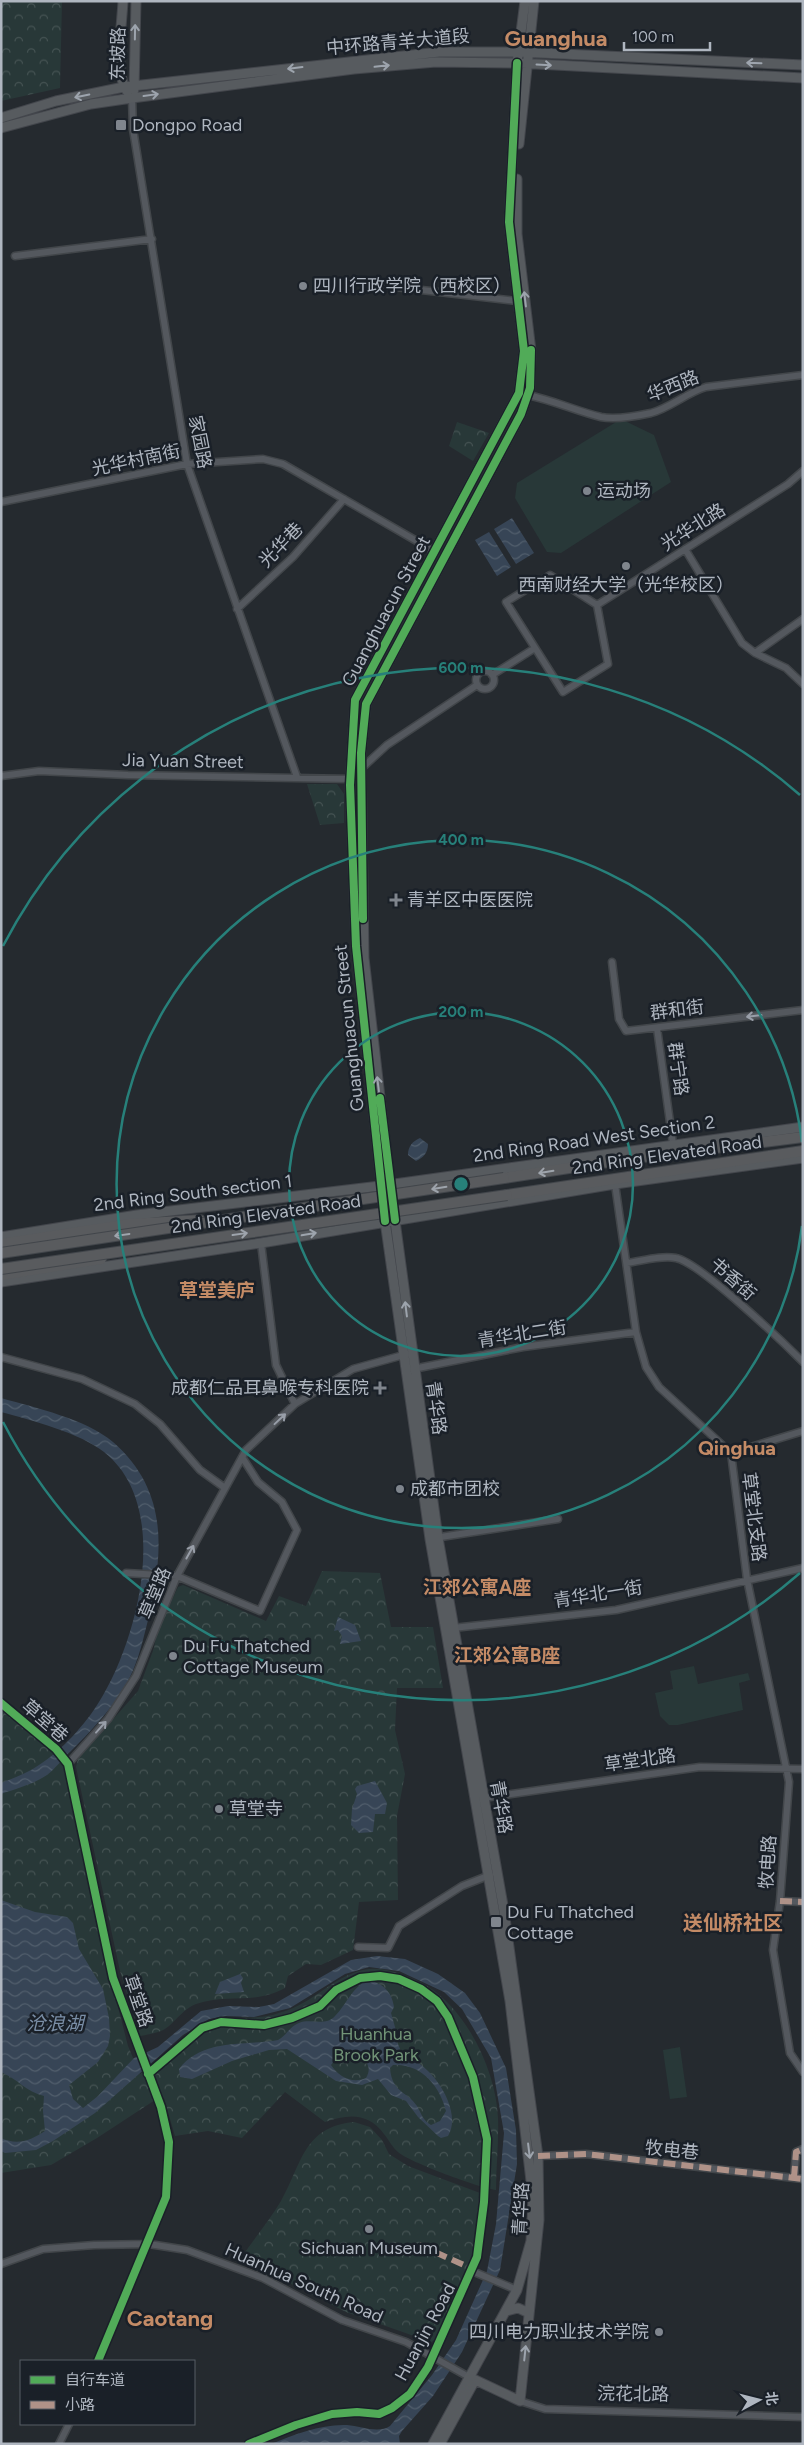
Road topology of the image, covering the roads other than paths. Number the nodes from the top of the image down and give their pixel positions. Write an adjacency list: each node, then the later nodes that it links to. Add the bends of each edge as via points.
1 (123, 1): 10 (main road, 东坡路, via 121,52)
2 (136, 1): 9 (main road, 东坡路, one-way to 2)
3 (525, 1): 5 (main road)
4 (534, 1): 5 (main road)
5 (524, 52): 6 (main road); 7 (main road, 中环路青羊大道段, one-way to 5); 9 (main road, 中环路青羊大道段, one-way to 9, via 439,52)
6 (522, 64): 8 (main road, 中环路青羊大道段, one-way to 8); 11 (main road, 中环路青羊大道段, one-way to 6, via 393,65 436,62); 17 (main road, Guanghuacun Street, via 509,222); 19 (main road, Guanghuacun Street, one-way to 6, via 531,351 517,234)
7 (803, 65)
8 (803, 78)
9 (136, 86): 10 (main road, 中环路青羊大道段); 11 (main road, 东坡路)
10 (124, 87): 11 (main road, 东坡路); 12 (main road, 中环路青羊大道段, one-way to 12, via 56,101)
11 (132, 98): 13 (main road, 中环路青羊大道段, via 91,104); 14 (street, 家园路, via 133,129)
12 (1, 118)
13 (1, 128)
14 (152, 239): 15 (street); 20 (street, 家园路)
15 (15, 256)
16 (387, 286): 17 (street)
17 (517, 302): 25 (main road, Guanghuacun Street, via 524,351 519,392)
18 (803, 375): 19 (street, 华西路, via 706,387 652,412 613,417 603,417)
19 (528, 395): 34 (main road, Guanghuacun Street, via 521,414 366,704)
20 (187, 464): 22 (street, 光华村南街, via 264,460 284,464); 23 (street, 光华村南街); 27 (street, 家园路)
21 (803, 471): 24 (street, 光华北路, via 788,484)
22 (344, 499): 25 (street, 光华村南街); 27 (street, 光华巷, via 293,558)
23 (1, 502)
24 (685, 549): 26 (street, 光华北路); 30 (street, via 742,643)
25 (434, 551): 37 (main road, Guanghuacun Street, via 355,700)
26 (597, 605): 29 (street, via 550,575 506,602); 29 (street, via 608,664 563,692)
27 (238, 609): 36 (street, 家园路)
28 (803, 619): 30 (street)
29 (535, 648): 31 (street)
30 (756, 653): 32 (street, via 786,668)
31 (492, 675): 33 (street, via 481,672); 33 (street, via 490,688)
32 (803, 684)
33 (477, 685): 34 (street, via 387,745)
34 (362, 769): 37 (street); 47 (main road, Guanghuacun Street, one-way to 34, via 364,958)
35 (1, 776): 36 (street, Jia Yuan Street, via 39,771 128,776)
36 (297, 777): 37 (street, Jia Yuan Street)
37 (350, 779): 47 (main road, Guanghuacun Street, via 356,946)
38 (612, 962): 40 (street, 群和街, via 622,1028 632,1031)
39 (803, 1010): 40 (street, 群和街, one-way to 40)
40 (657, 1028): 43 (street, 群宁路)
41 (803, 1127): 43 (main road, 2nd Ring Road West Section 2)
42 (803, 1137): 49 (highway, 2nd Ring Elevated Road, one-way to 49, bridge, via 634,1158)
43 (673, 1144): 47 (main road, 2nd Ring Road West Section 2)
44 (803, 1152): 52 (highway, 2nd Ring Elevated Road, one-way to 44, bridge)
45 (803, 1158): 46 (main road)
46 (615, 1184): 48 (main road); 56 (street, 草堂北支路)
47 (385, 1185): 48 (main road, Guanghuacun Street); 50 (main road, Guanghuacun Street); 51 (main road, 2nd Ring South section 1, via 138,1215)
48 (395, 1220): 50 (main road); 61 (main road, 青华路, one-way to 48)
49 (218, 1221): 54 (highway, bridge, via 130,1224); 55 (highway, 2nd Ring Elevated Road, one-way to 55, bridge)
50 (385, 1221): 53 (main road, one-way to 50); 61 (main road, 青华路)
51 (1, 1237)
52 (211, 1238): 57 (highway, 2nd Ring Elevated Road, bridge); 58 (highway, bridge)
53 (261, 1243): 59 (main road); 65 (street, via 276,1365)
54 (1, 1244)
55 (1, 1253)
56 (627, 1264): 60 (street, 草堂北支路); 63 (street, 书香街, via 665,1258 687,1261)
57 (1, 1269)
58 (1, 1275)
59 (1, 1282)
60 (636, 1332): 64 (street, 青华北二街, via 523,1347); 67 (street, 草堂北支路, via 642,1358 652,1378)
61 (408, 1354): 64 (main road, 青华路); 65 (street, 草堂路, via 353,1369); 71 (main road, 青华路)
62 (1, 1357): 69 (street, via 82,1379 135,1404 160,1424 200,1470)
63 (803, 1362)
64 (414, 1368): 71 (main road, 青华路)
65 (295, 1404): 68 (street, 草堂路, one-way to 65, via 246,1450)
66 (803, 1431): 67 (street)
67 (731, 1453): 75 (street, 草堂北支路)
68 (242, 1458): 69 (street, 草堂路); 74 (street, via 258,1482 282,1502 297,1530 260,1611)
69 (225, 1488): 74 (street, 草堂路, one-way to 69)
70 (558, 1519): 71 (street)
71 (434, 1538): 76 (main road, 青华路); 82 (main road, 青华路)
72 (803, 1568): 75 (street, 青华北一街)
73 (126, 1573): 74 (street)
74 (177, 1576): 78 (street, 草堂路, one-way to 74, via 108,1719 127,1692 144,1659)
75 (747, 1579): 76 (street, 青华北一街, via 616,1610); 79 (street, 草堂北支路)
76 (453, 1628): 81 (main road, 青华路)
77 (1, 1702): 78 (street, 草堂巷)
78 (67, 1761): 92 (street, 草堂路, via 113,1978 166,2121 170,2142 166,2197)
79 (786, 1768): 80 (street, 草堂北路); 81 (street, 草堂北路, via 700,1767); 83 (street, 牧电路, via 789,1782)
80 (803, 1769)
81 (483, 1798): 88 (main road, 青华路, via 518,2001)
82 (490, 1875): 85 (street, via 462,1886 399,1926 388,1948); 95 (main road, 青华路, one-way to 95, via 532,2172 531,2241)
83 (780, 1901): 84 (street); 86 (street, 牧电路, via 774,1960 790,2053)
84 (803, 1902)
85 (358, 1947)
86 (803, 2072)
87 (803, 2149): 90 (street, via 796,2152)
88 (538, 2156): 90 (street, 牧电巷, via 586,2154); 97 (main road, 青华路, via 540,2205)
89 (486, 2174): 94 (street, Huanjin Road, via 479,2248)
90 (794, 2178): 91 (street, 牧电巷)
91 (803, 2179)
92 (148, 2244): 93 (street, Huanhua South Road, via 43,2249); 98 (street, Huanhua South Road, via 187,2250 263,2278 342,2320 406,2342); 99 (street, 草堂路)
93 (1, 2264)
94 (472, 2271): 95 (street); 98 (street, Huanjin Road, via 446,2331)
95 (517, 2290): 96 (main road, 青华路)
96 (506, 2311): 97 (main road, via 518,2308); 100 (main road, 青华路)
97 (529, 2313): 101 (main road, 青华路, one-way to 97)
98 (431, 2355): 100 (street, Huanhua South Road); 105 (street, Huanjin Road, via 428,2367 410,2394 392,2408 379,2414 332,2414)
99 (98, 2360)
100 (472, 2378): 101 (main road, 浣花北路); 106 (main road); 107 (main road)
101 (520, 2401): 102 (street, 浣花北路, via 545,2409)
102 (803, 2417)
103 (68, 2425): 104 (street)
104 (59, 2444)
105 (249, 2444)
106 (433, 2444)
107 (440, 2444)

